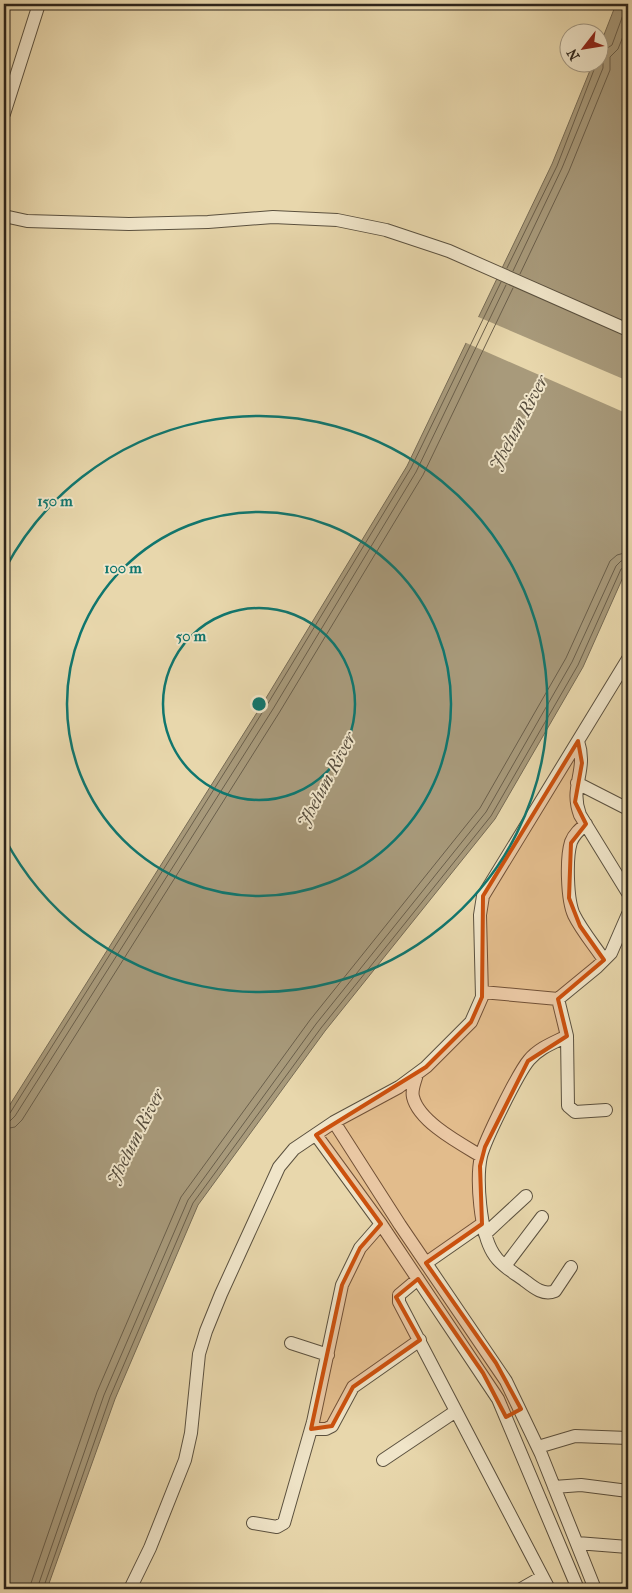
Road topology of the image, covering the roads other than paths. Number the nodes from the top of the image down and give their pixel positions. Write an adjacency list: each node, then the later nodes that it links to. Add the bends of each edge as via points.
1 (39, 4): 2 (street)
2 (4, 114)
3 (4, 216): 4 (street, via 27,221 129,224 273,217 337,220 386,230 449,251)
4 (628, 330)
5 (628, 658): 6 (street)
6 (578, 741): 7 (street, via 582,763); 13 (street, via 484,896 480,915)
7 (577, 783): 8 (street); 9 (street, via 575,802)
8 (628, 809)
9 (586, 824): 10 (street); 12 (street, via 571,844 569,898 577,919)
10 (628, 893)
11 (628, 914): 12 (street, via 618,940)
12 (604, 960): 14 (street)
13 (482, 992): 14 (street); 16 (street, via 471,1022)
14 (558, 999): 15 (street)
15 (567, 1036): 17 (street, via 568,1106 575,1112); 19 (street, via 539,1050 528,1061)
16 (416, 1074): 18 (street); 19 (street, via 412,1096 420,1111 450,1138)
17 (606, 1110)
18 (325, 1129): 22 (street); 24 (street); 44 (street, via 294,1149 279,1167 221,1294 200,1354 185,1460)
19 (481, 1156): 23 (street)
20 (526, 1196): 23 (street)
21 (542, 1217): 25 (street)
22 (381, 1224): 27 (street); 31 (street, via 360,1248 348,1270)
23 (483, 1229): 24 (street); 25 (street, via 492,1251)
24 (426, 1263): 29 (street)
25 (504, 1266): 26 (street, via 545,1293 554,1290)
26 (571, 1267)
27 (418, 1278): 28 (street, via 398,1298); 29 (street)
28 (420, 1340): 32 (street); 34 (street, via 353,1387 332,1426)
29 (470, 1341): 33 (street)
30 (291, 1343): 31 (street)
31 (328, 1355): 34 (street)
32 (456, 1411): 37 (street); 43 (street)
33 (513, 1413): 36 (street); 47 (street)
34 (311, 1428): 40 (street, via 284,1523 277,1528)
35 (628, 1438): 36 (street, via 575,1436)
36 (538, 1447): 38 (street)
37 (383, 1460)
38 (554, 1487): 39 (street, via 581,1484); 41 (street)
39 (628, 1491)
40 (253, 1524)
41 (576, 1543): 42 (street); 48 (street)
42 (628, 1547)
43 (542, 1577): 45 (street); 46 (street)
44 (130, 1589)
45 (521, 1589)
46 (549, 1589)
47 (578, 1589)
48 (595, 1589)

